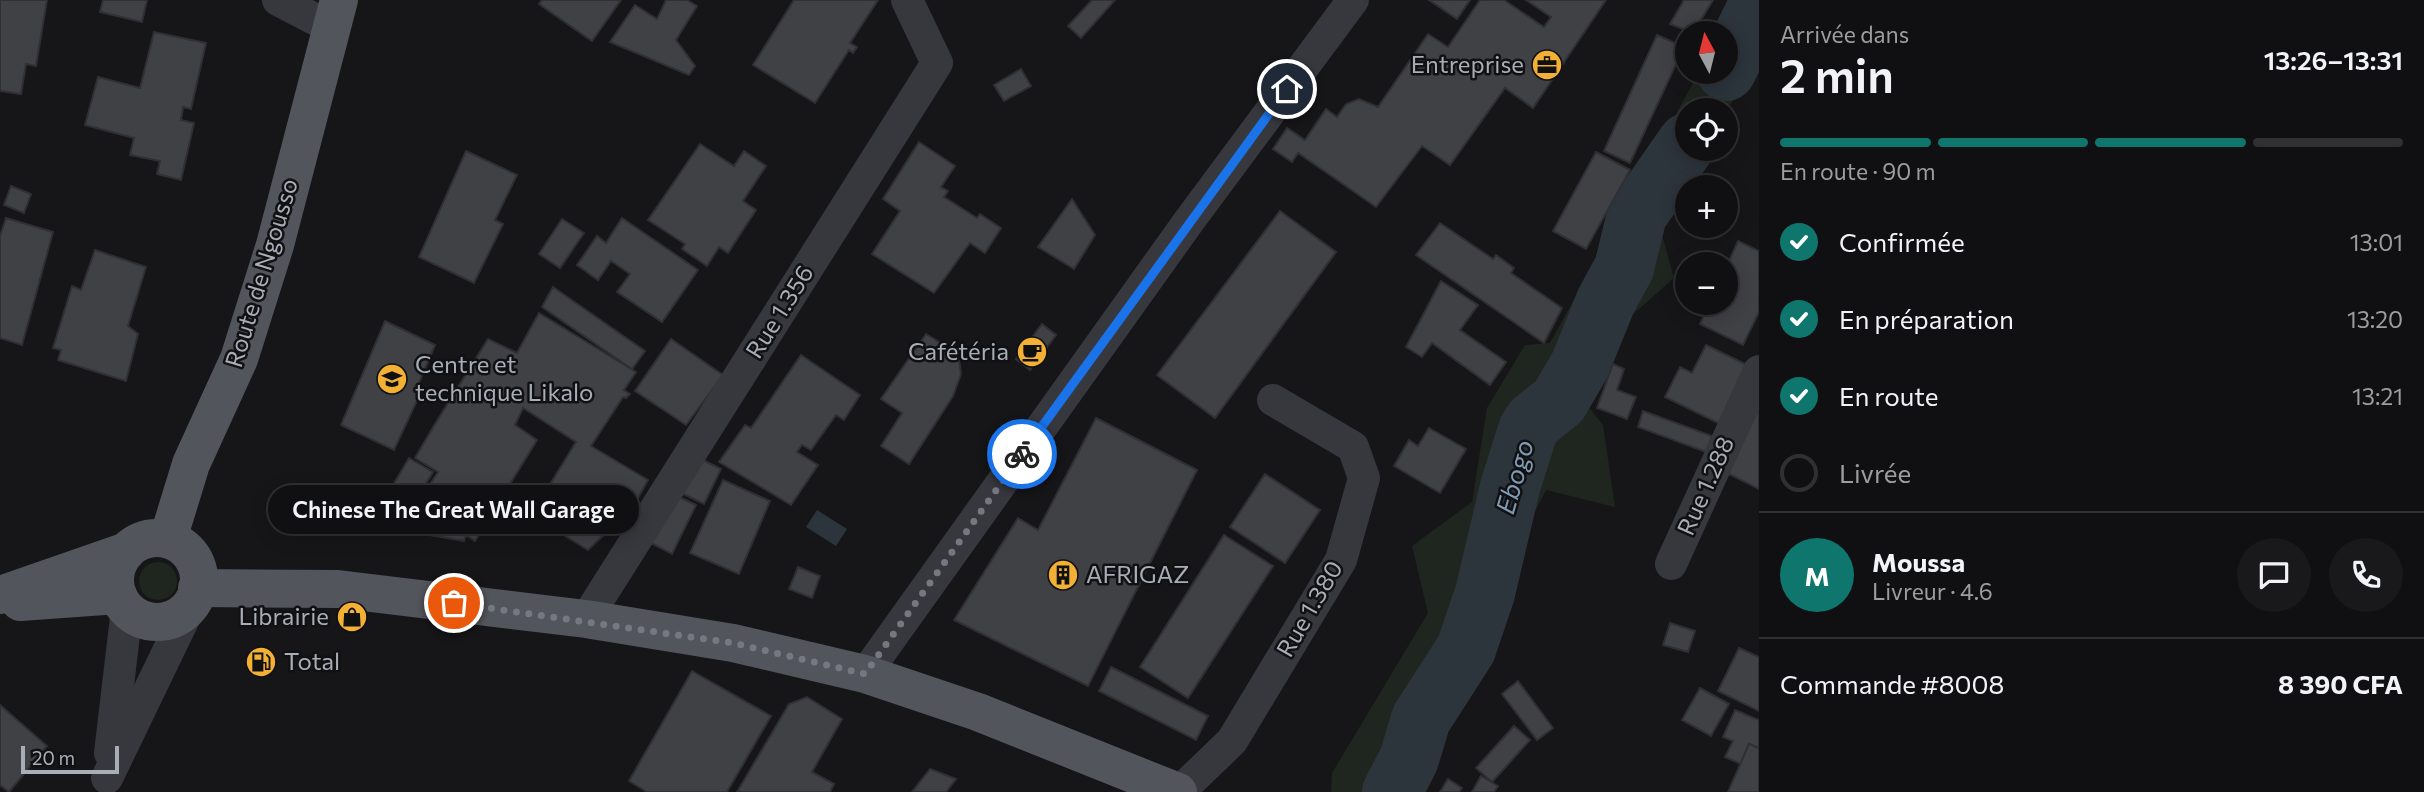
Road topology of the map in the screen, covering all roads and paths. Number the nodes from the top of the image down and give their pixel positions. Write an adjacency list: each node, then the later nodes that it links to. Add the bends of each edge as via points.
1 (278, 0): 4 (street)
2 (907, 0): 15 (street, Rue 1.356, via 937,63)
3 (1353, 0): 16 (street)
4 (335, 13): 7 (main road, Route de Ngousso, via 275,245 239,359 191,464)
5 (1759, 371): 9 (street, Rue 1.288)
6 (1273, 400): 18 (street, Rue 1.380, via 1353,447 1364,478 1341,560 1232,741)
7 (177, 544): 8 (main road, via 153,538); 10 (main road); 12 (main road, via 198,566)
8 (127, 551): 11 (main road); 13 (main road, via 113,580)
9 (1671, 564)
10 (338, 589): 12 (main road); 15 (main road)
11 (0, 594)
12 (193, 598): 13 (main road, via 175,618 158,622 141,619); 17 (street)
13 (122, 602): 14 (main road); 17 (street)
14 (0, 604)
15 (586, 620): 16 (main road, via 733,643)
16 (865, 674): 18 (main road, via 978,712)
17 (105, 785)
18 (1178, 792)

